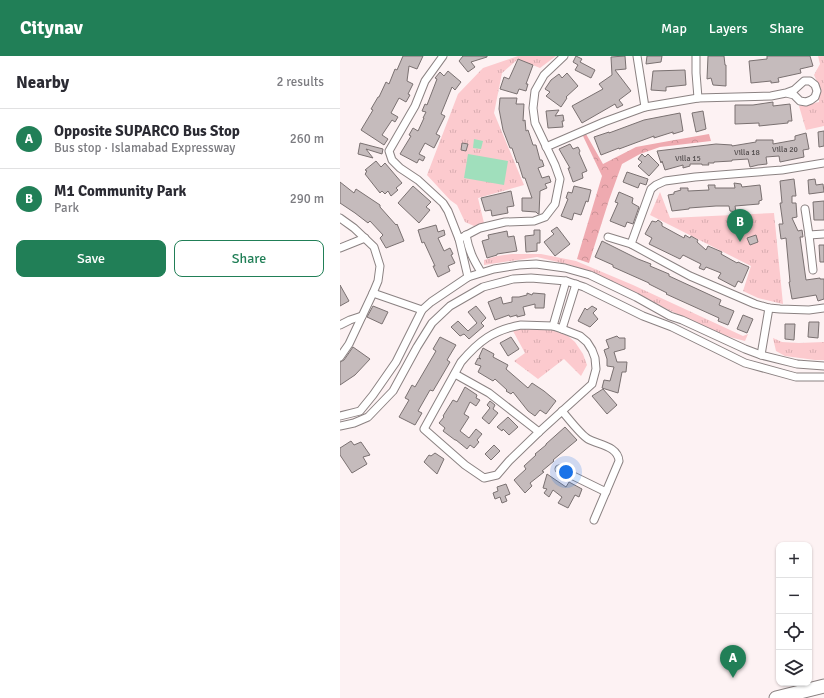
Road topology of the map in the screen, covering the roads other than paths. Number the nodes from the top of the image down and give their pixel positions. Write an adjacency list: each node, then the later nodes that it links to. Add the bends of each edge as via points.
1 (443, 56): 17 (street, via 425,81 415,106 389,152 392,160 400,168 418,180 443,203)
2 (564, 56): 8 (street, via 544,75 535,91 535,123)
3 (637, 56): 7 (street)
4 (696, 56): 6 (street)
5 (786, 93): 6 (street, via 771,96)
6 (698, 98): 7 (street)
7 (645, 107): 8 (street)
8 (546, 147): 13 (street, via 560,179 554,204 545,217 534,221 505,222 480,228)
9 (824, 163): 18 (street, via 782,170 695,177 656,185 651,189)
10 (805, 209): 14 (street)
11 (340, 218): 16 (street)
12 (824, 234): 14 (street)
13 (466, 235): 17 (street); 21 (street, via 472,258)
14 (809, 235): 20 (street)
15 (608, 236): 18 (street)
16 (365, 238): 19 (street); 25 (street, via 374,247 380,266)
17 (459, 239): 22 (street)
18 (631, 244): 26 (street, via 690,276)
19 (340, 248)
20 (813, 270)
21 (481, 272): 22 (street); 30 (street, via 536,264 565,268 590,275)
22 (468, 276): 28 (street)
23 (566, 281): 24 (street); 32 (street); 43 (street, via 513,279 483,287 450,306 432,323 393,391)
24 (576, 284): 33 (street); 34 (street)
25 (373, 293): 28 (street); 29 (street)
26 (770, 308): 27 (street); 35 (street)
27 (824, 308)
28 (422, 310): 40 (street, via 396,362)
29 (362, 316): 31 (street); 36 (street)
30 (676, 318): 33 (street); 35 (street)
31 (340, 325)
32 (553, 326): 34 (street); 38 (street, via 521,325 487,337 468,353)
33 (672, 327): 39 (street, via 746,363 796,377)
34 (562, 329): 41 (street, via 580,336 587,342 595,358 596,369 592,384)
35 (761, 355): 37 (street, via 797,364)
36 (340, 357)
37 (824, 366)
38 (455, 374): 45 (street, via 489,393); 45 (street, via 424,429 465,465 484,478 497,475)
39 (824, 377)
40 (360, 411): 42 (street); 43 (street)
41 (562, 411): 45 (street); 47 (street, via 587,438 615,451 619,456)
42 (340, 416)
43 (368, 417): 44 (street)
44 (340, 426)
45 (539, 432)
46 (559, 469): 47 (street)
47 (606, 492): 48 (street)
48 (594, 520)
49 (824, 686): 50 (highway)
50 (776, 698)

